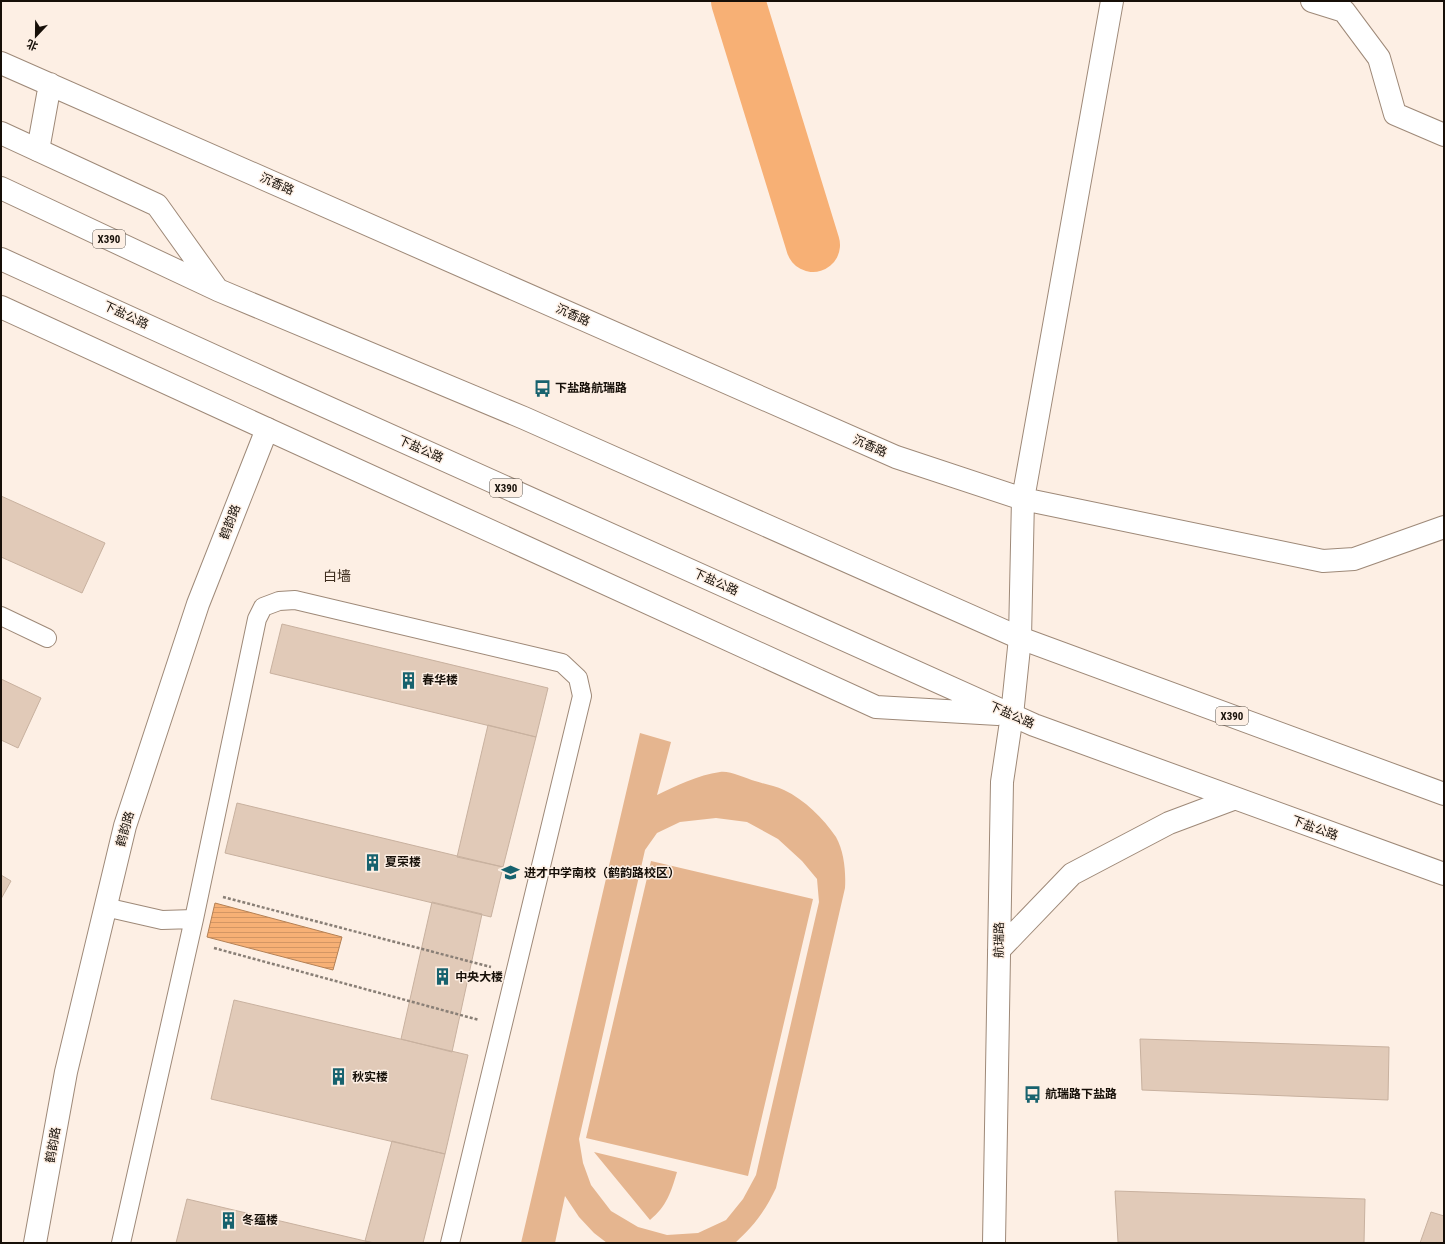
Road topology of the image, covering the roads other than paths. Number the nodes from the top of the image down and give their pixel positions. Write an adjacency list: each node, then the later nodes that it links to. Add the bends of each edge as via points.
1 (1112, 1): 13 (main road)
2 (1312, 1): 6 (main road, via 1344,11 1379,58 1395,114)
3 (1, 63): 4 (main road, 沉香路)
4 (50, 84): 7 (main road); 13 (main road, 沉香路, via 896,458)
5 (1, 133): 7 (main road)
6 (1444, 135)
7 (38, 150): 10 (main road, via 157,205)
8 (1, 188): 10 (main road, X390)
9 (1, 259): 18 (main road, 下盐公路 / X390)
10 (218, 290): 17 (main road, X390, via 524,418)
11 (6, 308): 12 (main road)
12 (267, 429): 18 (main road, via 876,706); 22 (main road, 鹤韵路, via 198,604 125,826)
13 (1023, 499): 14 (main road, 沉香路, via 1323,561 1354,559); 17 (main road)
14 (1444, 527)
15 (1, 616): 16 (lane)
16 (46, 638)
17 (1020, 638): 18 (main road, 航瑞路); 19 (main road, X390)
18 (1012, 715): 20 (main road, 下盐公路 / X390); 24 (main road, 航瑞路, via 1002,782)
19 (1444, 794)
20 (1234, 799): 21 (main road, 下盐公路 / X390); 24 (main road, via 1169,823 1072,874)
21 (1444, 874)
22 (105, 907): 23 (lane, via 162,920); 25 (main road, 鹤韵路, via 66,1072)
23 (194, 918): 26 (lane); 27 (lane, via 257,619 264,607 279,601 295,600 562,663 578,678 582,696)
24 (999, 950): 28 (main road, 航瑞路)
25 (35, 1243)
26 (121, 1243)
27 (450, 1243)
28 (994, 1243)

